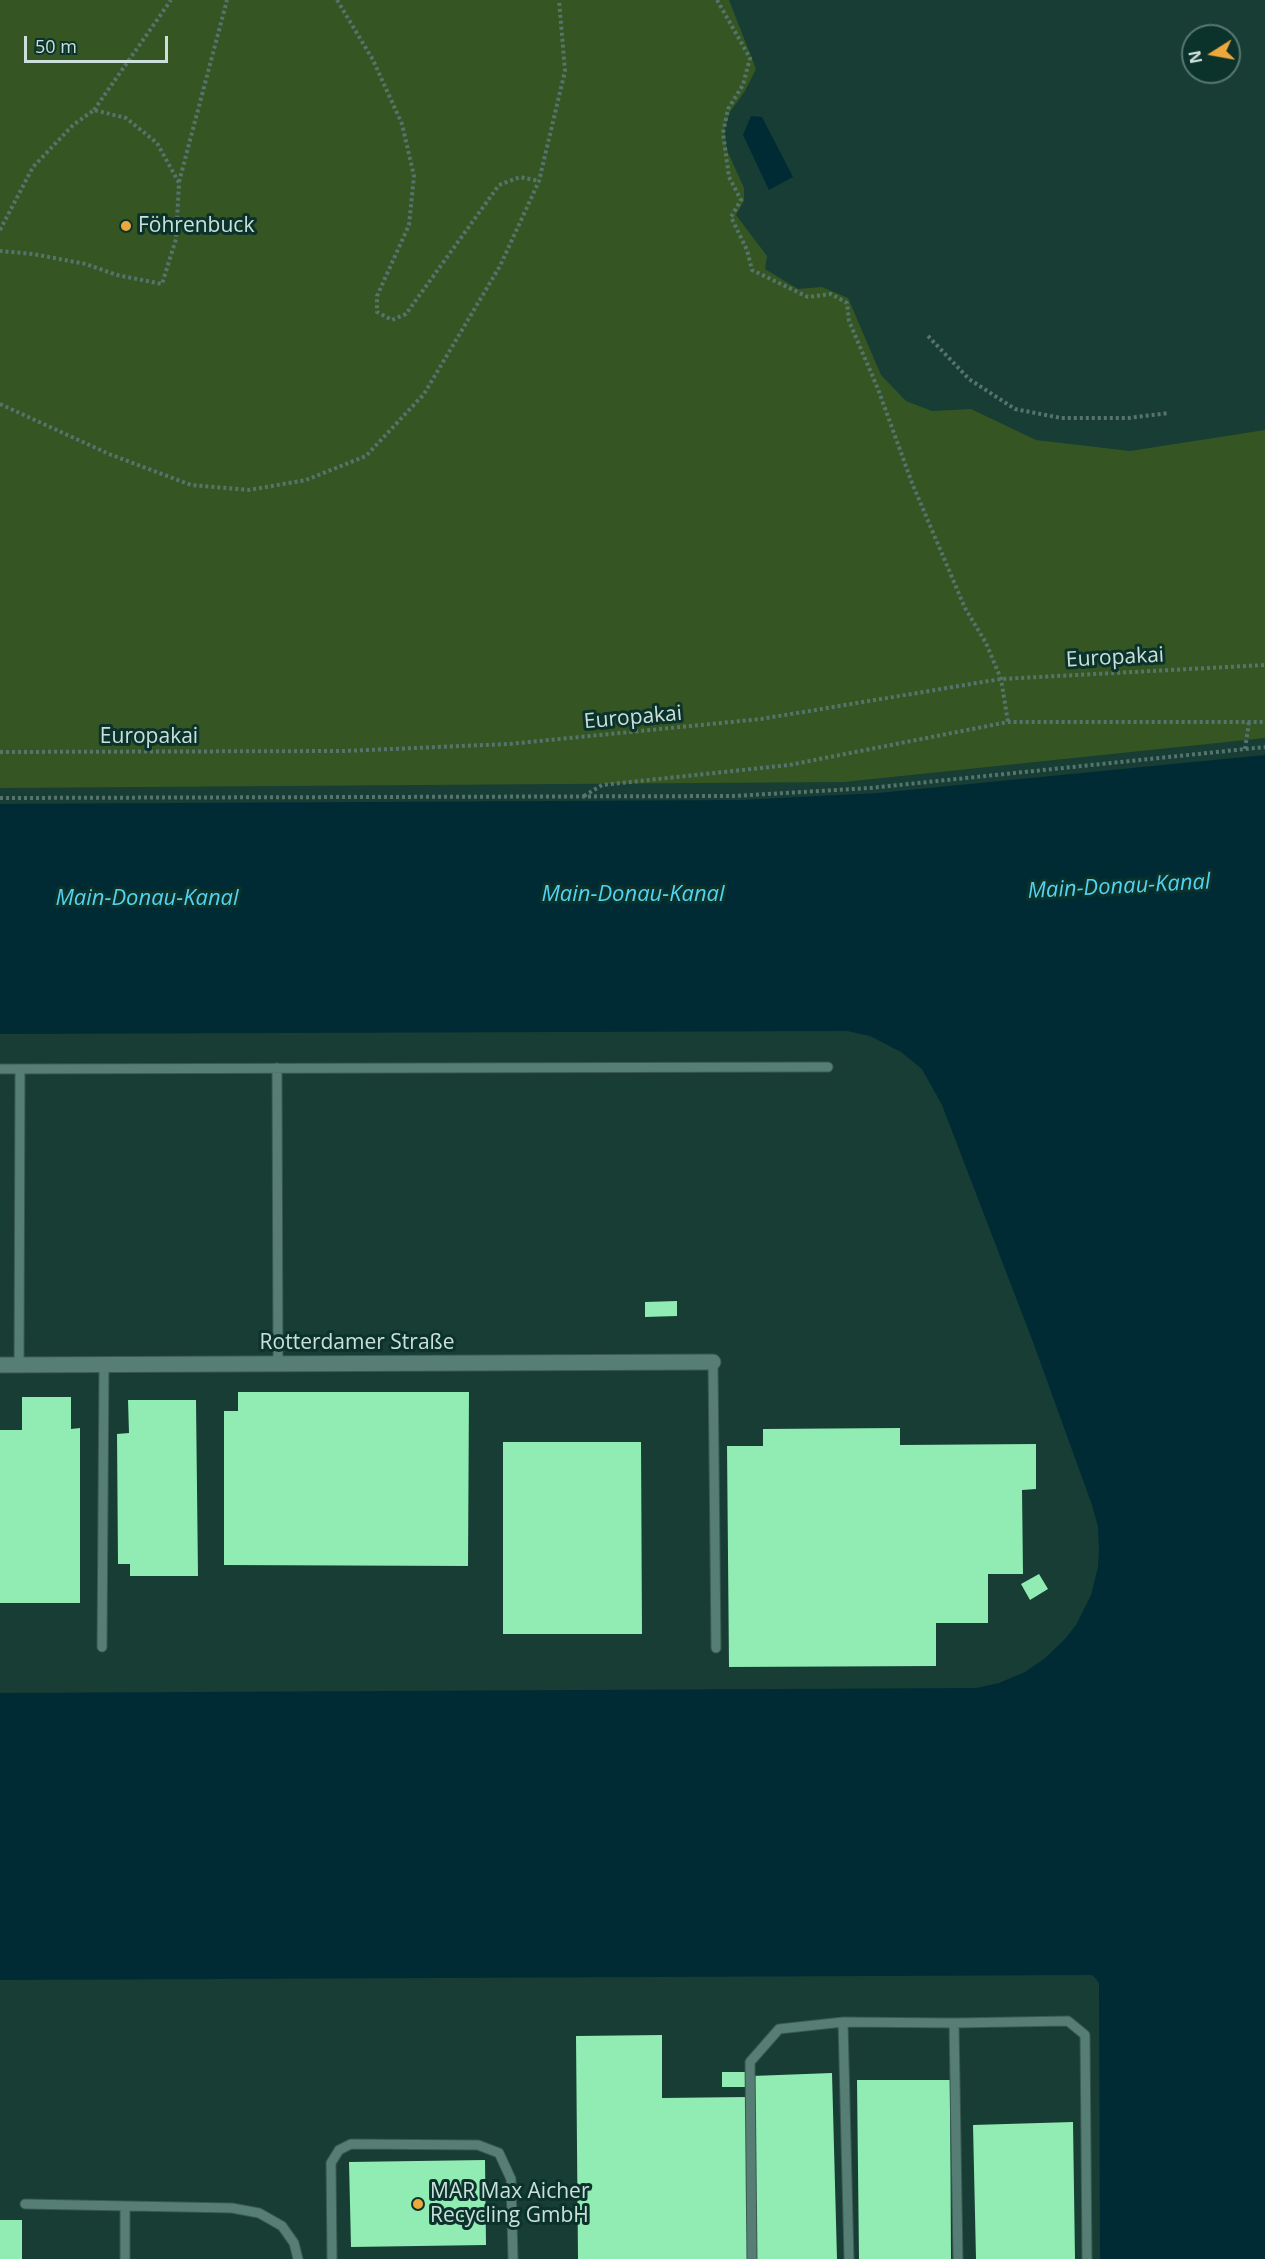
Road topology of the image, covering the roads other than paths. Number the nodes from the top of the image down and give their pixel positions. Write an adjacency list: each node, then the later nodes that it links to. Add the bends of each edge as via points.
1 (828, 1067): 2 (lane)
2 (277, 1068): 4 (lane); 9 (lane)
3 (0, 1069): 4 (lane)
4 (20, 1069): 7 (lane)
5 (714, 1362): 9 (street, Rotterdamer Straße); 11 (lane)
6 (0, 1365): 7 (street, Rotterdamer Straße)
7 (19, 1365): 8 (street, Rotterdamer Straße)
8 (104, 1365): 9 (street, Rotterdamer Straße); 10 (lane)
9 (278, 1365)
10 (102, 1647)
11 (716, 1648)
12 (843, 2022): 13 (lane); 20 (lane, via 779,2029 750,2062); 21 (lane)
13 (954, 2023): 22 (lane); 23 (lane, via 1068,2020 1085,2035)
14 (25, 2204): 15 (lane)
15 (125, 2206): 16 (lane); 17 (lane, via 232,2208 259,2213 282,2226 294,2243)
16 (125, 2259)
17 (298, 2259)
18 (332, 2259): 19 (lane, via 331,2163 339,2151 351,2144 478,2145 499,2153 511,2179)
19 (513, 2259)
20 (752, 2259)
21 (849, 2259)
22 (958, 2259)
23 (1087, 2259)

